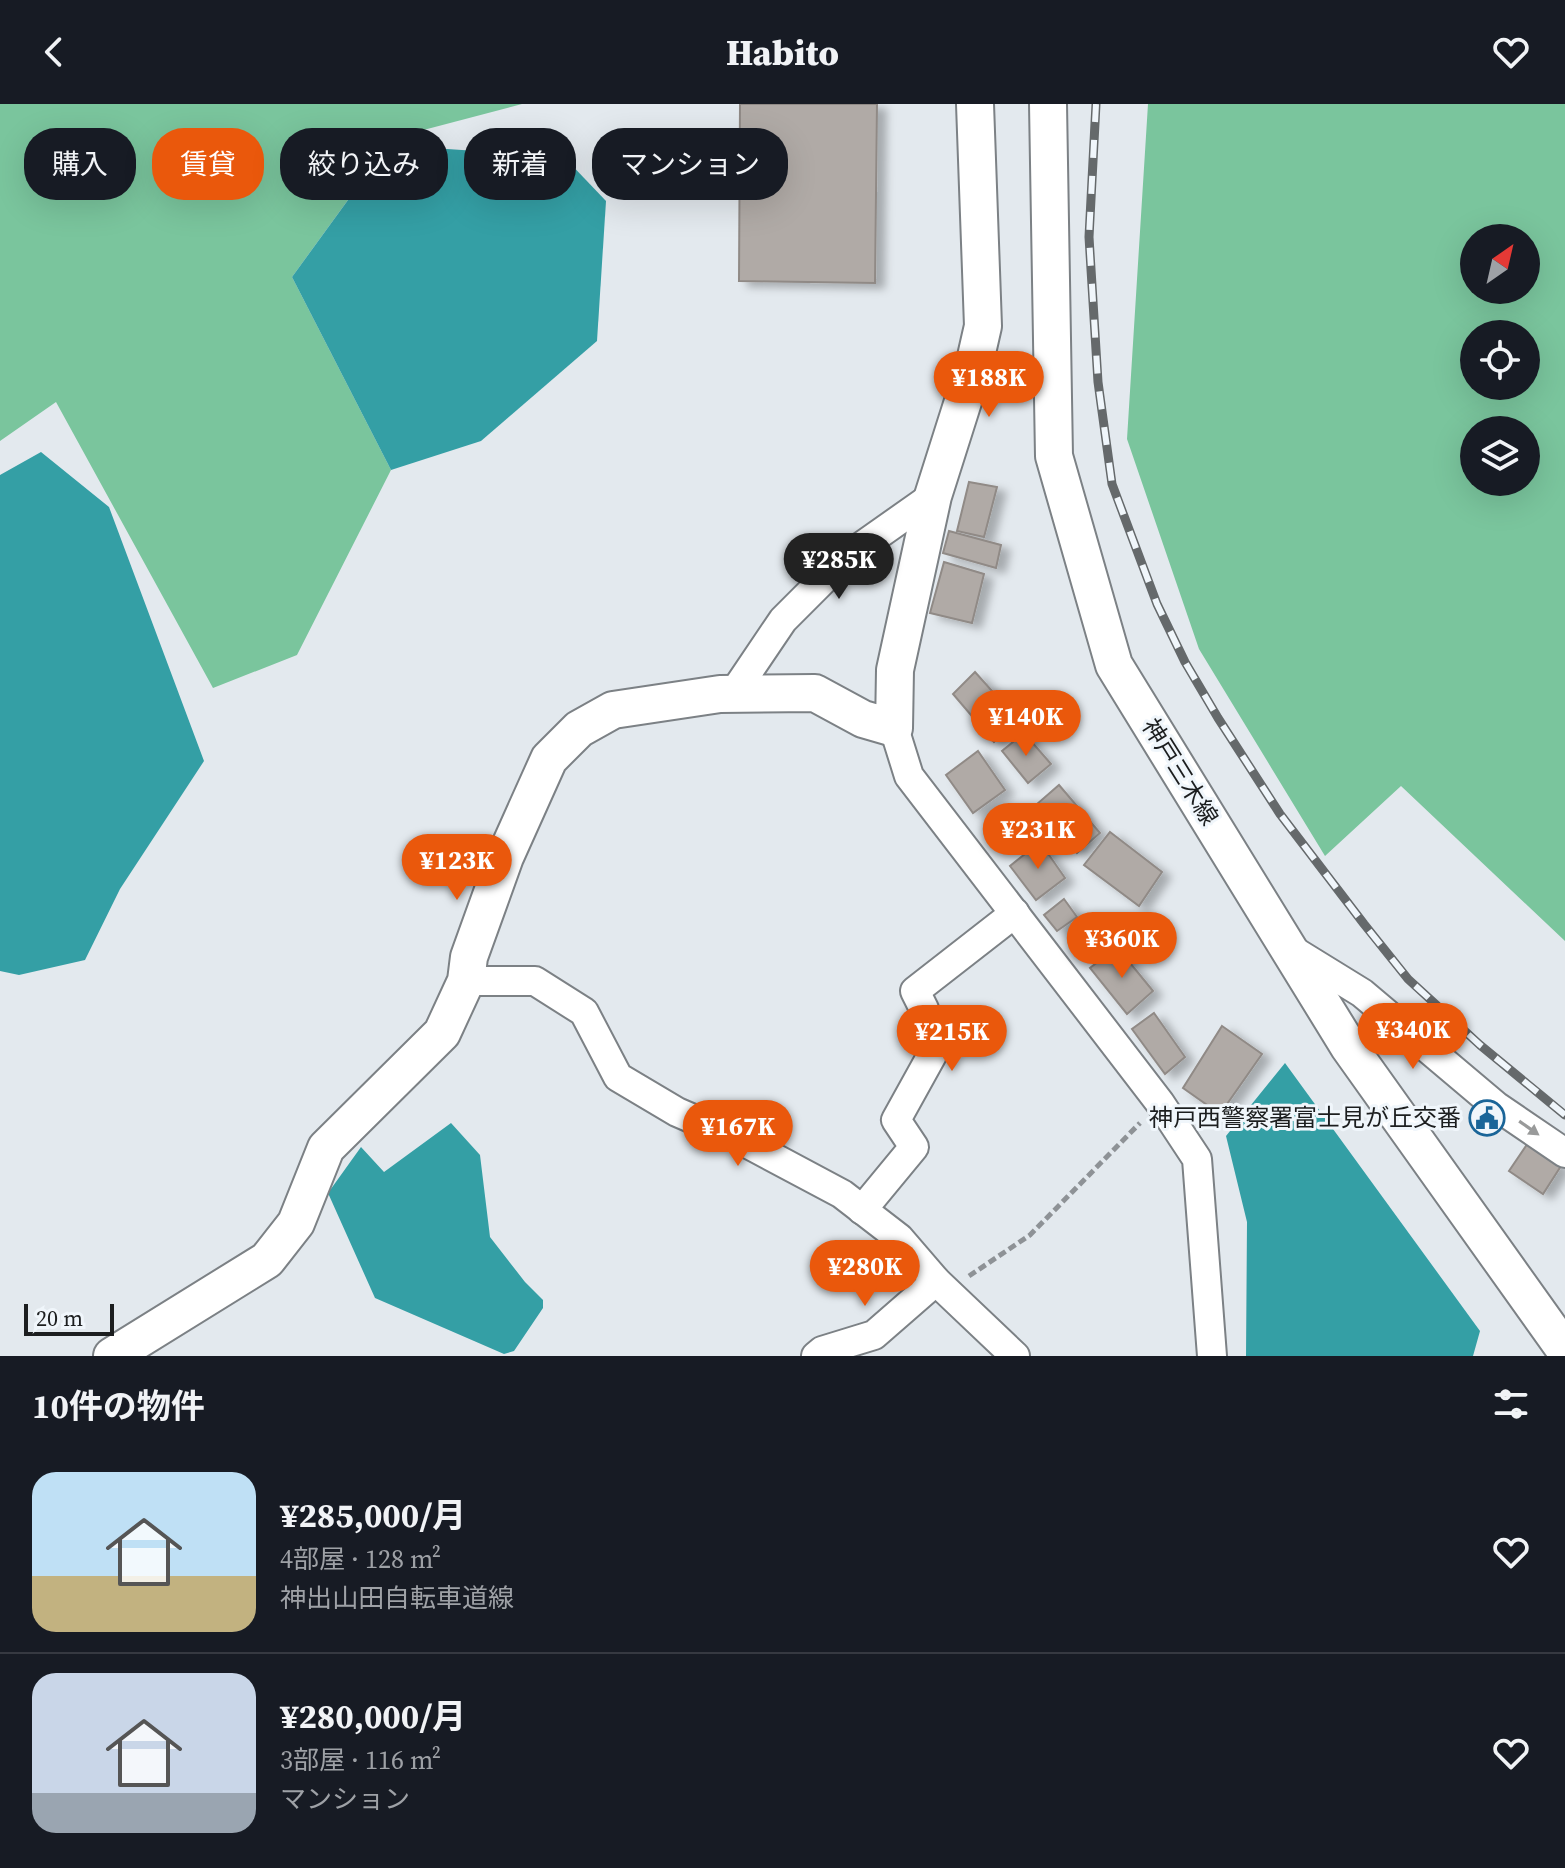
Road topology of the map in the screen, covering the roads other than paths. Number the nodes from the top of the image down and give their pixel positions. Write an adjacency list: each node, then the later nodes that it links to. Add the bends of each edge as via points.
1 (975, 104): 3 (main road, via 983,326)
2 (1048, 104): 7 (main road, 神戸三木線, via 1058,471 1114,665)
3 (933, 496): 4 (street, via 845,558 783,620); 5 (main road, via 895,670)
4 (733, 694): 5 (main road, via 815,693 863,719); 8 (main road, via 613,710 579,729 549,759 505,857 469,957)
5 (894, 728): 6 (street, via 909,776)
6 (1015, 913): 10 (street, via 915,991 924,1009 932,1055 896,1120 914,1147); 16 (street, via 1197,1159)
7 (1288, 947): 9 (street, one-way to 9, via 1362,993 1496,1106); 12 (main road, 神戸三木線, via 1349,1047)
8 (466, 981): 10 (street, via 535,981 584,1012 618,1077 842,1194); 13 (main road, via 442,1033 326,1148 296,1223 267,1260)
9 (1565, 1153)
10 (862, 1210): 11 (street, via 899,1238)
11 (942, 1286): 14 (street, via 874,1335); 15 (street)
12 (1565, 1350)
13 (112, 1356)
14 (816, 1356)
15 (1015, 1356)
16 (1212, 1356)

